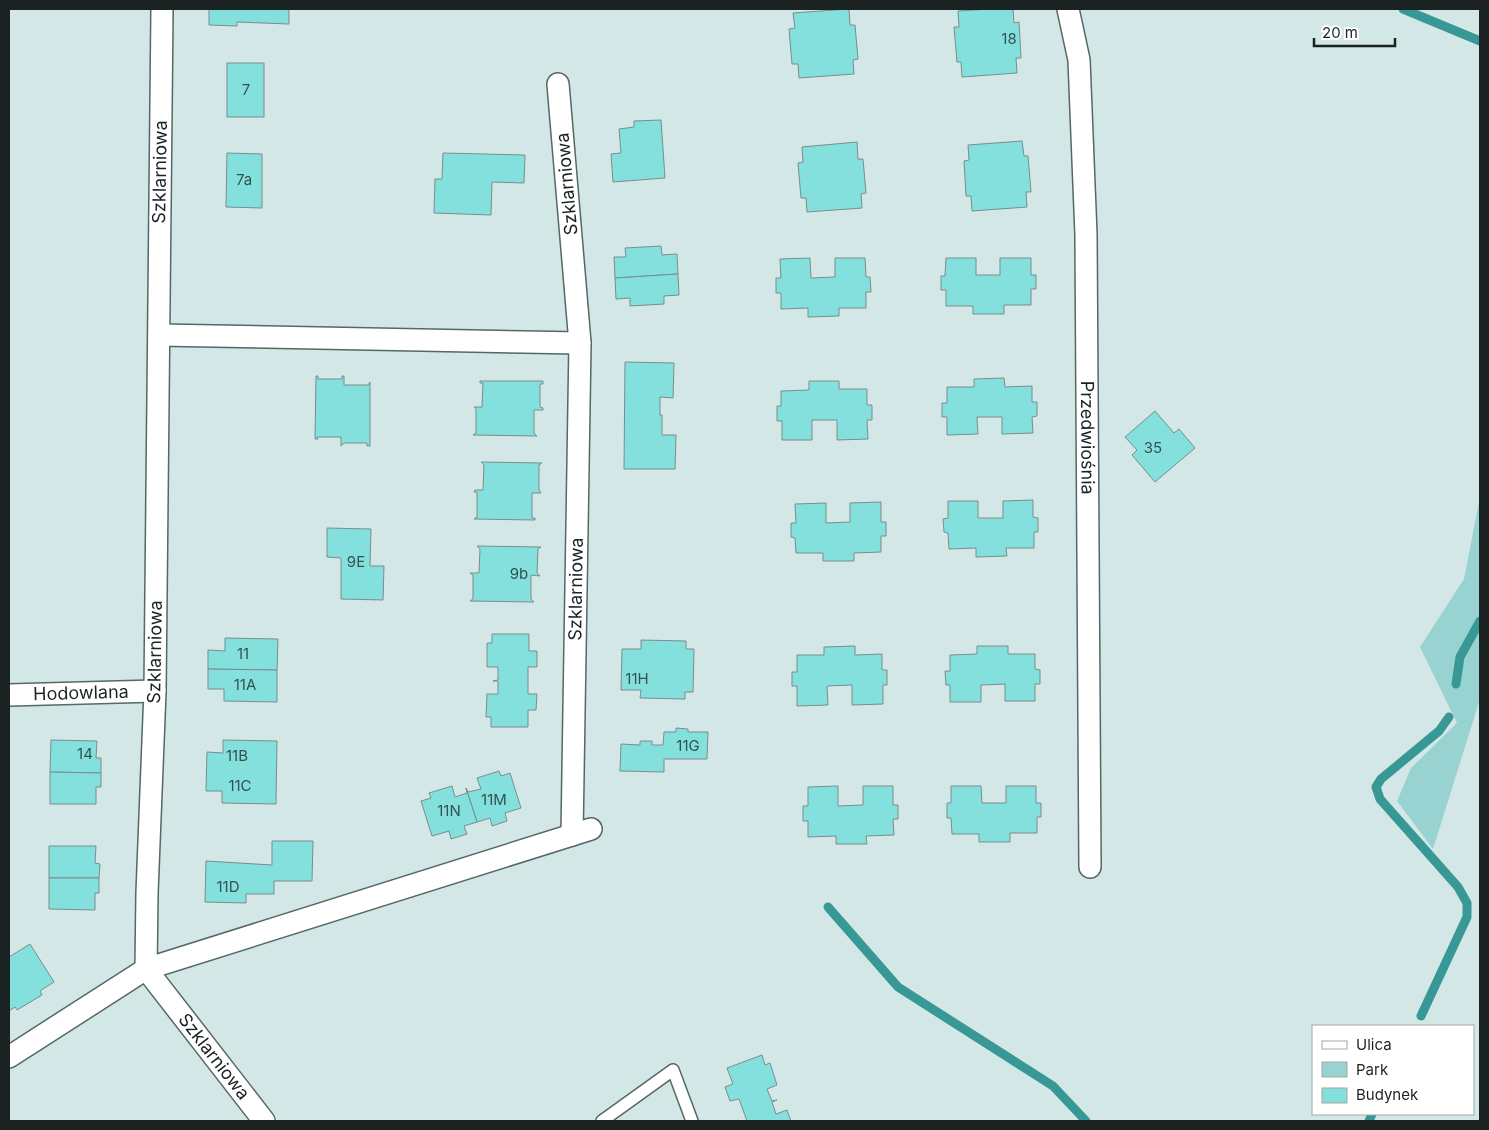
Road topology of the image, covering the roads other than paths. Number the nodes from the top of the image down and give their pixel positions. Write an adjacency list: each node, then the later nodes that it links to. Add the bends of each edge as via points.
1 (162, 9): 4 (street, Szklarniowa)
2 (1068, 9): 8 (street, Przedwiośnia, via 1079,60 1086,235)
3 (558, 84): 5 (street, Szklarniowa)
4 (159, 335): 5 (street); 6 (street, Szklarniowa)
5 (580, 343): 9 (street, Szklarniowa, via 582,832)
6 (155, 691): 7 (street, Hodowlana); 9 (street, Szklarniowa)
7 (9, 694)
8 (1090, 867)
9 (146, 969): 10 (street, Szklarniowa); 11 (street, Szklarniowa)
10 (9, 1057)
11 (264, 1121)
12 (602, 1121): 13 (lane, via 673,1070)
13 (692, 1121)

